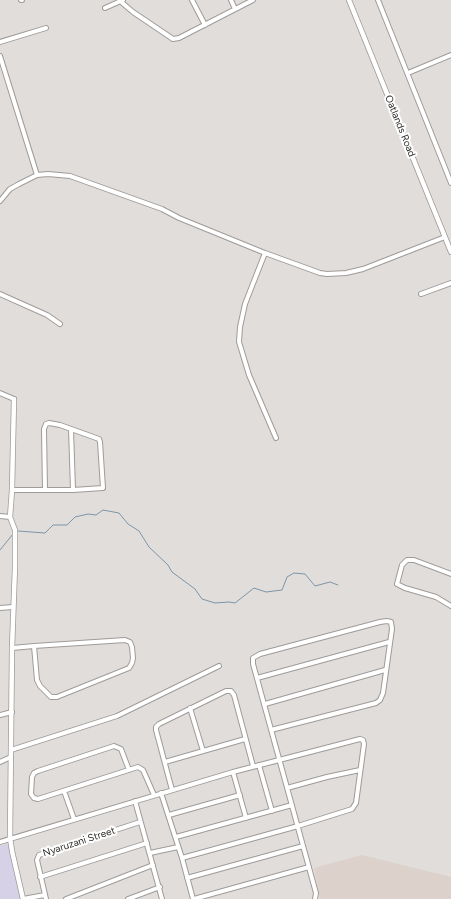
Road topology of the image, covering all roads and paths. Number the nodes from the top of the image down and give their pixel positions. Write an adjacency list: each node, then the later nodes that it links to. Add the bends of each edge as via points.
1 (192, 0): 9 (street)
2 (231, 0): 8 (street)
3 (253, 0): 8 (street)
4 (350, 0): 19 (street, Oatlands Road)
5 (378, 0): 15 (street)
6 (121, 1): 7 (street); 9 (street, via 173,39)
7 (105, 8)
8 (235, 9): 9 (street)
9 (205, 25)
10 (46, 28): 11 (street)
11 (0, 42)
12 (451, 55): 15 (street)
13 (0, 56): 14 (street)
14 (1, 62): 16 (street)
15 (408, 73): 17 (street)
16 (37, 175): 18 (street, via 10,189); 20 (street, via 58,174 82,179)
17 (451, 183)
18 (0, 201)
19 (445, 237): 20 (street, via 363,269 334,274 320,273); 21 (street, Oatlands Road)
20 (265, 252): 29 (street, via 245,304 239,342 249,375)
21 (451, 252)
22 (451, 283): 24 (street)
23 (0, 294): 25 (street, via 47,315)
24 (421, 294)
25 (60, 324)
26 (0, 393): 27 (street)
27 (14, 398): 30 (street)
28 (71, 429): 31 (street, via 49,423 44,427); 32 (street); 32 (street, via 96,438 100,442 103,488)
29 (276, 438)
30 (12, 490): 31 (street); 34 (street)
31 (45, 490): 32 (street)
32 (73, 490)
33 (0, 516): 34 (street)
34 (10, 517): 38 (street, via 15,530)
35 (451, 574): 36 (street, via 414,560 407,560 402,565 397,584 436,597)
36 (451, 606)
37 (0, 608): 38 (street)
38 (13, 608): 41 (street)
39 (389, 642): 43 (street); 44 (street); 44 (street, via 392,624 384,621 260,654 252,660)
40 (34, 646): 40 (street, via 125,640 130,642 133,658 129,668 54,698 48,696 37,680); 41 (street)
41 (12, 648): 47 (street)
42 (219, 666): 51 (street, via 118,716)
43 (385, 670): 45 (street); 49 (street, via 383,693 378,701)
44 (257, 678): 45 (street)
45 (265, 704): 49 (street)
46 (190, 708): 50 (street, via 231,691 234,694); 52 (street); 56 (street, via 156,727)
47 (12, 712): 48 (street); 51 (street)
48 (0, 715)
49 (272, 730): 54 (street)
50 (245, 738): 52 (street); 58 (street)
51 (12, 750): 53 (street)
52 (203, 751): 56 (street)
53 (11, 757): 55 (street); 77 (street)
54 (279, 760): 57 (street); 60 (street, via 360,739 364,744); 62 (street)
55 (0, 762)
56 (165, 762): 63 (street)
57 (259, 765): 58 (street); 70 (street)
58 (253, 766): 61 (street)
59 (129, 770): 64 (street); 64 (street, via 121,749 114,746 34,773 31,790 34,798); 66 (street, via 138,767 144,770)
60 (360, 770): 62 (street); 75 (street, via 356,803 352,809)
61 (233, 772): 63 (street); 67 (street)
62 (288, 788): 69 (street)
63 (172, 790): 65 (street)
64 (64, 791): 73 (street)
65 (161, 794): 66 (street); 71 (street)
66 (154, 795): 68 (street)
67 (240, 795): 71 (street); 72 (street)
68 (135, 801): 73 (street); 74 (street)
69 (292, 805): 70 (street); 75 (street)
70 (272, 811): 72 (street)
71 (169, 815): 76 (street)
72 (246, 818): 76 (street)
73 (74, 819): 77 (street)
74 (140, 822): 79 (street); 86 (street, Nyaruzani Street, via 39,855 37,860)
75 (298, 826): 80 (street); 83 (street)
76 (176, 837): 81 (street)
77 (10, 838): 78 (street); 90 (street)
78 (0, 842)
79 (147, 843): 82 (street); 86 (street)
80 (303, 846): 85 (street); 87 (street)
81 (178, 847): 82 (street); 83 (street)
82 (150, 853): 84 (street)
83 (182, 858): 87 (street)
84 (153, 865): 88 (street); 91 (street)
85 (309, 867): 94 (street); 95 (street, via 316,893)
86 (40, 877): 89 (street, Nyaruzani Street)
87 (187, 878): 94 (street)
88 (160, 887): 92 (street); 93 (street)
89 (45, 897): 90 (street)
90 (23, 899)
91 (66, 899)
92 (128, 899)
93 (162, 899)
94 (194, 899)
95 (315, 899)

